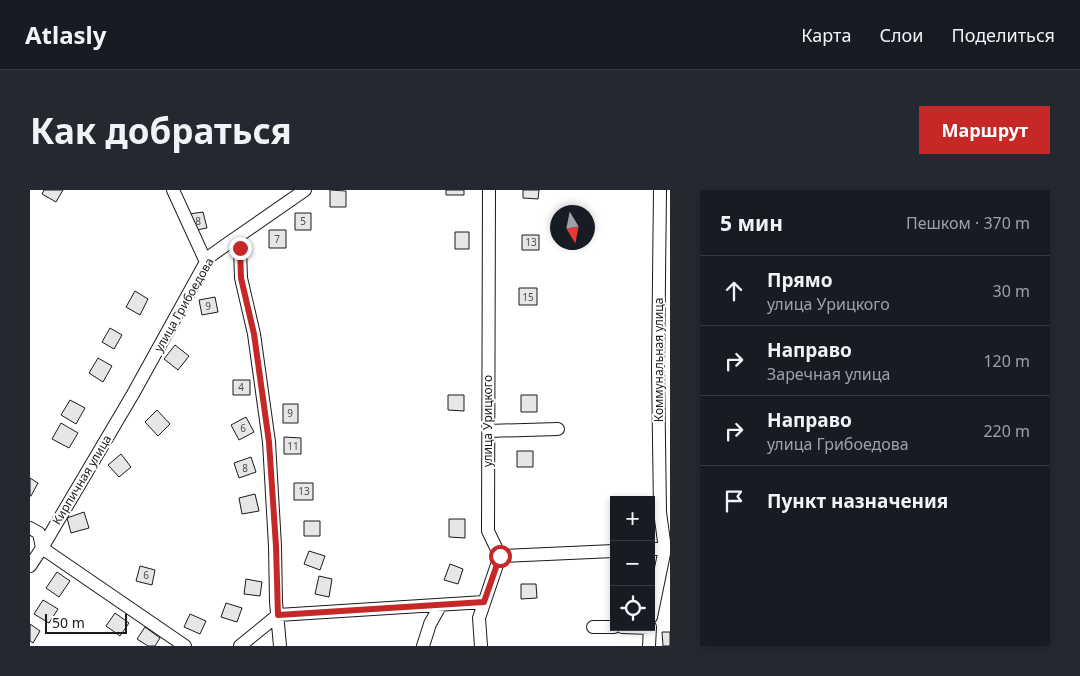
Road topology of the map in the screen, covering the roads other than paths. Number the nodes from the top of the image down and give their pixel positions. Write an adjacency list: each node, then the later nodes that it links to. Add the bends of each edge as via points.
1 (173, 190): 6 (street)
2 (305, 190): 5 (street)
3 (490, 190): 10 (street, улица Урицкого)
4 (660, 190): 8 (street, Коммунальная улица, via 658,368)
5 (230, 242): 6 (street, улица Грибоедова); 21 (street, via 240,248 241,278 254,334 269,442)
6 (206, 262): 7 (street, улица Грибоедова)
7 (133, 394): 12 (street, Кирпичная улица)
8 (664, 428): 14 (street, Коммунальная улица, via 660,512)
9 (558, 429): 10 (street)
10 (488, 431): 16 (street, улица Урицкого, via 488,531)
11 (30, 528): 12 (street, via 39,533)
12 (42, 548): 17 (street, Кирпичная улица); 25 (street)
13 (655, 549): 14 (street)
14 (668, 549): 20 (street, Коммунальная улица)
15 (610, 551): 16 (street)
16 (500, 556): 18 (street)
17 (30, 566)
18 (484, 602): 19 (street); 29 (street, via 479,618)
19 (440, 606): 21 (street); 28 (street)
20 (655, 606)
21 (278, 615): 26 (street); 27 (street)
22 (593, 627): 23 (street)
23 (610, 627)
24 (650, 631): 30 (street, Коммунальная улица)
25 (185, 646)
26 (240, 646)
27 (280, 646)
28 (423, 646)
29 (481, 646)
30 (649, 646)

